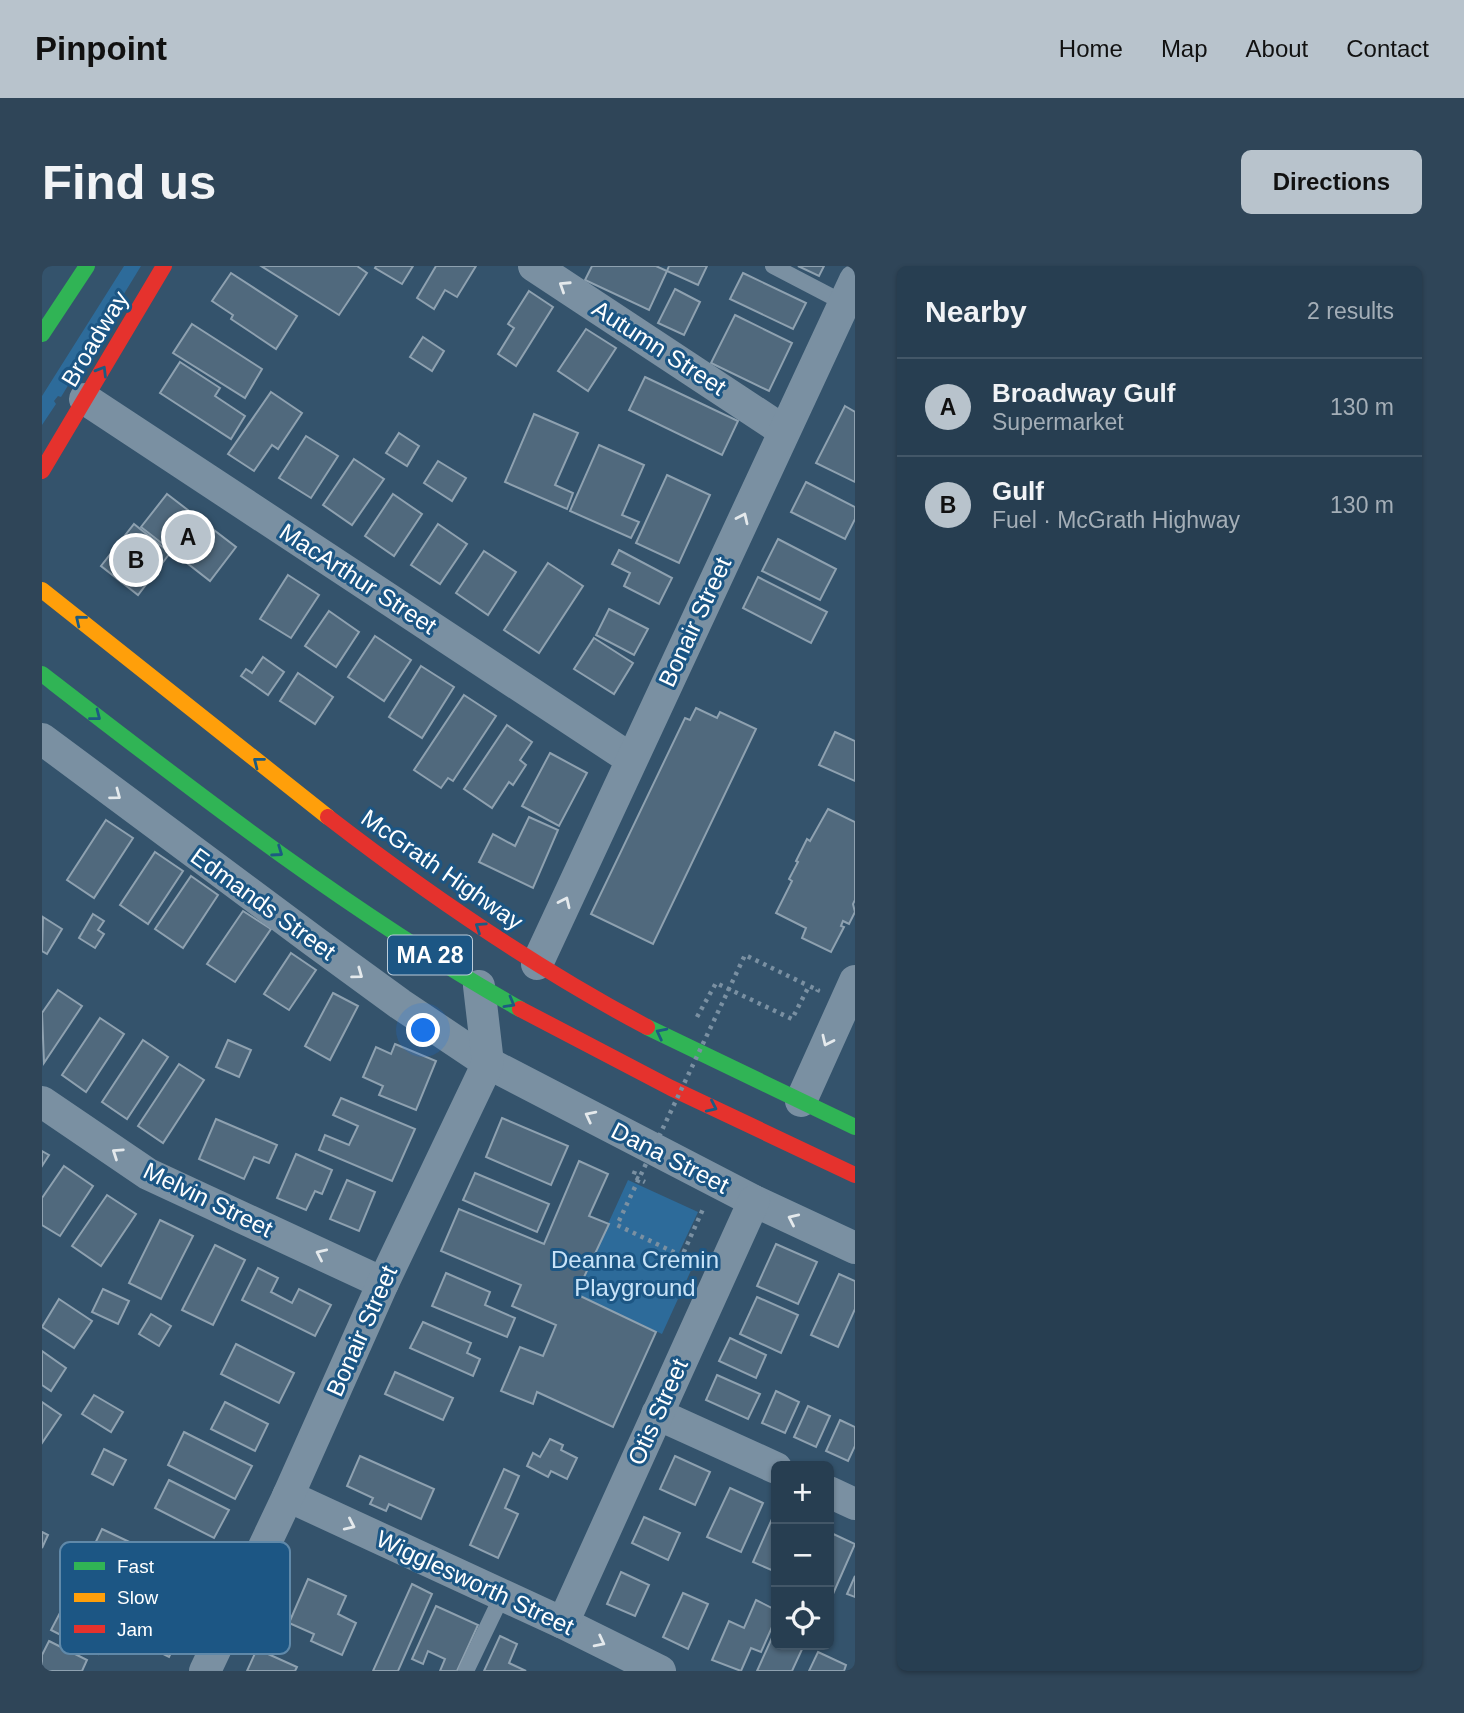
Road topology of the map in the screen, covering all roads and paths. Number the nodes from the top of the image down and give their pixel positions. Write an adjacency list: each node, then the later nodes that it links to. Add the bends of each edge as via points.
1 (87, 266): 6 (main road, Broadway)
2 (164, 266): 7 (main road, Broadway, one-way to 2)
3 (534, 266): 8 (street, Autumn Street, one-way to 3)
4 (773, 266): 5 (lane)
5 (850, 291): 8 (street, Bonair Street)
6 (42, 334)
7 (85, 400): 9 (main road, Broadway); 13 (street, MacArthur Street)
8 (784, 431): 13 (street, Bonair Street, one-way to 8)
9 (42, 471)
10 (42, 590): 14 (main road, McGrath Highway / MA 28, one-way to 10, via 370,849)
11 (42, 674): 16 (main road, MA 28, one-way to 16, via 268,845)
12 (42, 739): 20 (street, Edmands Street, one-way to 20, via 368,981)
13 (631, 759): 14 (street, Bonair Street, one-way to 13)
14 (537, 964): 21 (main road, McGrath Highway / MA 28, one-way to 14, via 630,1017)
15 (855, 981): 21 (street, one-way to 21)
16 (479, 986): 20 (street); 25 (main road, MA 28, one-way to 25, via 631,1068)
17 (809, 986): 18 (path); 19 (path, via 792,1019 716,983); 30 (path, bridge, via 745,955 617,1225)
18 (818, 990)
19 (704, 1006)
20 (488, 1063): 27 (street, Dana Street, one-way to 20); 32 (street, Bonair Street)
21 (801, 1101): 23 (main road, McGrath Highway / MA 28)
22 (42, 1102): 32 (street, Melvin Street, one-way to 22, via 148,1174)
23 (855, 1127)
24 (636, 1168): 26 (path, via 633,1176)
25 (855, 1175)
26 (656, 1187)
27 (754, 1201): 29 (street, Dana Street, one-way to 27); 33 (street, Otis Street)
28 (691, 1203): 30 (path, via 703,1209)
29 (855, 1248)
30 (682, 1256): 31 (path)
31 (691, 1260)
32 (383, 1283): 36 (street, Bonair Street)
33 (657, 1414): 34 (street); 40 (street, Otis Street)
34 (771, 1466)
35 (834, 1494): 37 (street)
36 (288, 1496): 38 (street, Bonair Street); 39 (street, Wigglesworth Street, one-way to 39)
37 (855, 1504)
38 (266, 1542)
39 (502, 1596): 40 (street, Wigglesworth Street); 44 (lane)
40 (563, 1623): 42 (street, Wigglesworth Street, one-way to 42)
41 (213, 1654): 43 (street, Bonair Street)
42 (646, 1668)
43 (205, 1671)
44 (466, 1671)

